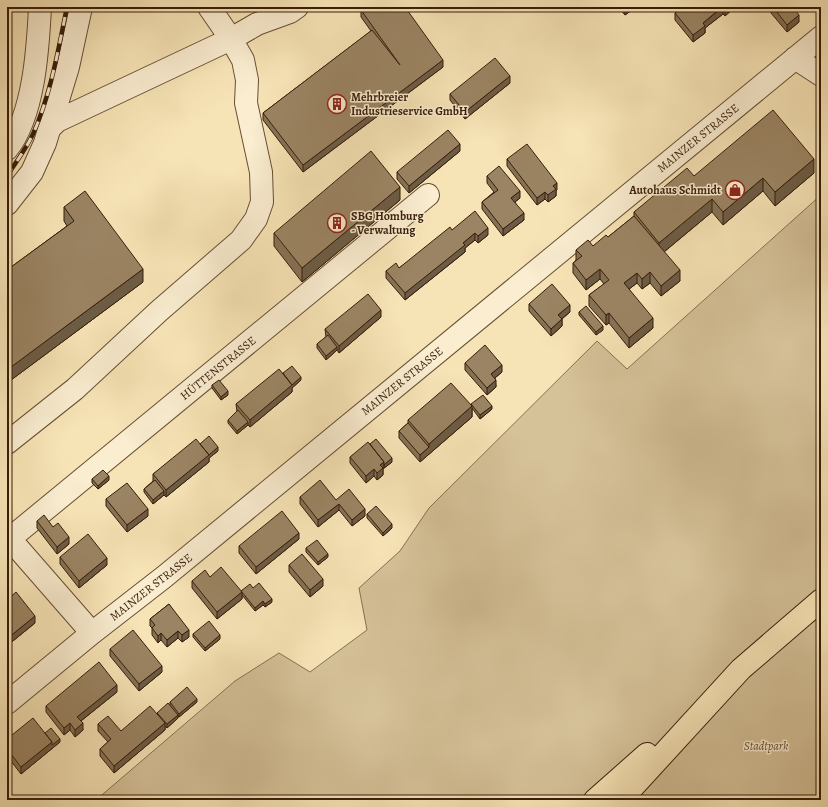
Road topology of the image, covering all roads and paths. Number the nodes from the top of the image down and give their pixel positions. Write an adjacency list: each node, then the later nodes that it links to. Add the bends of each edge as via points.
1 (40, 7): 10 (street, via 38,59 14,140)
2 (81, 7): 9 (street, via 68,67)
3 (209, 7): 6 (street)
4 (297, 7): 6 (street, via 257,24)
5 (821, 37): 7 (street, MAINZER STRASSE)
6 (231, 39): 9 (street); 13 (street, via 243,60 248,80 246,103 261,172 262,202 256,219 241,240 75,389)
7 (795, 58): 8 (street); 16 (street, MAINZER STRASSE, via 164,578)
8 (821, 75)
9 (50, 126): 12 (street, via 32,172)
10 (7, 148)
11 (428, 195): 14 (street, HÜTTENSTRASSE)
12 (7, 204)
13 (7, 443)
14 (8, 540): 16 (street)
15 (821, 600): 17 (main road)
16 (92, 633): 18 (street, MAINZER STRASSE)
17 (729, 682): 19 (main road); 20 (main road)
18 (7, 703)
19 (595, 800)
20 (621, 800)

